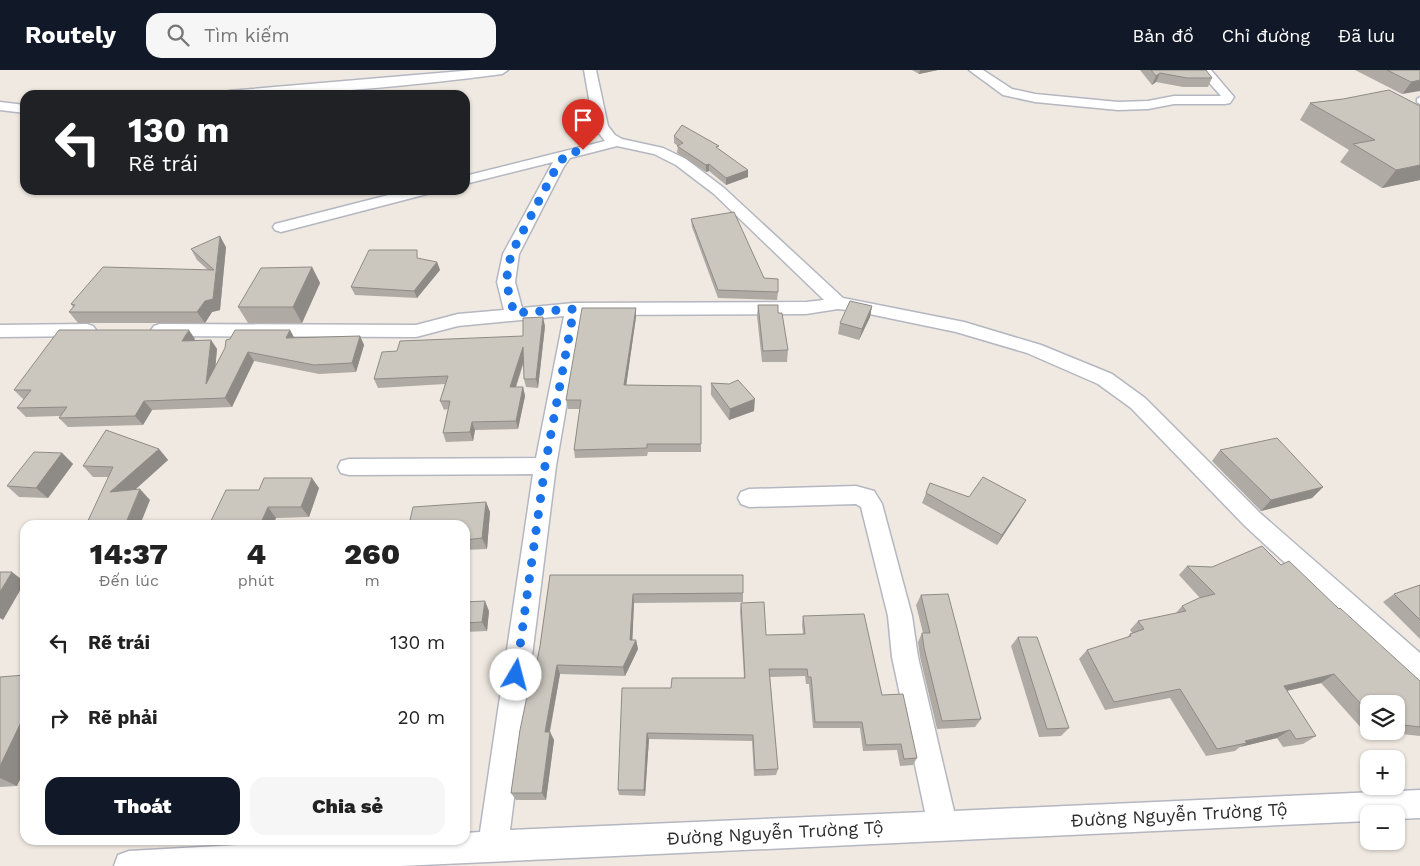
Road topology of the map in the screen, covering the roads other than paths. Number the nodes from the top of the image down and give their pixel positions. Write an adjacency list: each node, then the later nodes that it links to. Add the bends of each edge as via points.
1 (502, 70): 5 (street)
2 (590, 70): 8 (street, via 601,127)
3 (975, 70): 4 (street, via 1008,92 1035,98 1118,106 1148,106 1174,100 1225,100 1226,94)
4 (1204, 70)
5 (291, 90)
6 (0, 106): 7 (street)
7 (20, 108)
8 (617, 142): 9 (street); 13 (street, via 658,151 681,162 719,191)
9 (566, 154): 10 (street); 15 (street, via 511,254 506,282)
10 (470, 179)
11 (406, 195): 12 (street)
12 (281, 227)
13 (838, 303): 14 (street, via 806,308); 22 (street, via 958,326 1034,349 1105,379 1138,403 1253,520)
14 (574, 309): 15 (street); 19 (street)
15 (514, 313): 17 (street, via 458,320 416,331)
16 (107, 330): 18 (street)
17 (147, 330)
18 (0, 332)
19 (545, 466): 20 (street); 25 (street)
20 (349, 467)
21 (749, 498): 24 (street, via 856,495 866,497 871,504 900,616 905,657)
22 (1420, 670)
23 (1420, 804): 24 (street, Đường Nguyễn Trường Tộ)
24 (943, 826): 25 (street, Đường Nguyễn Trường Tộ)
25 (493, 846): 26 (street, Đường Nguyễn Trường Tộ)
26 (129, 866)

